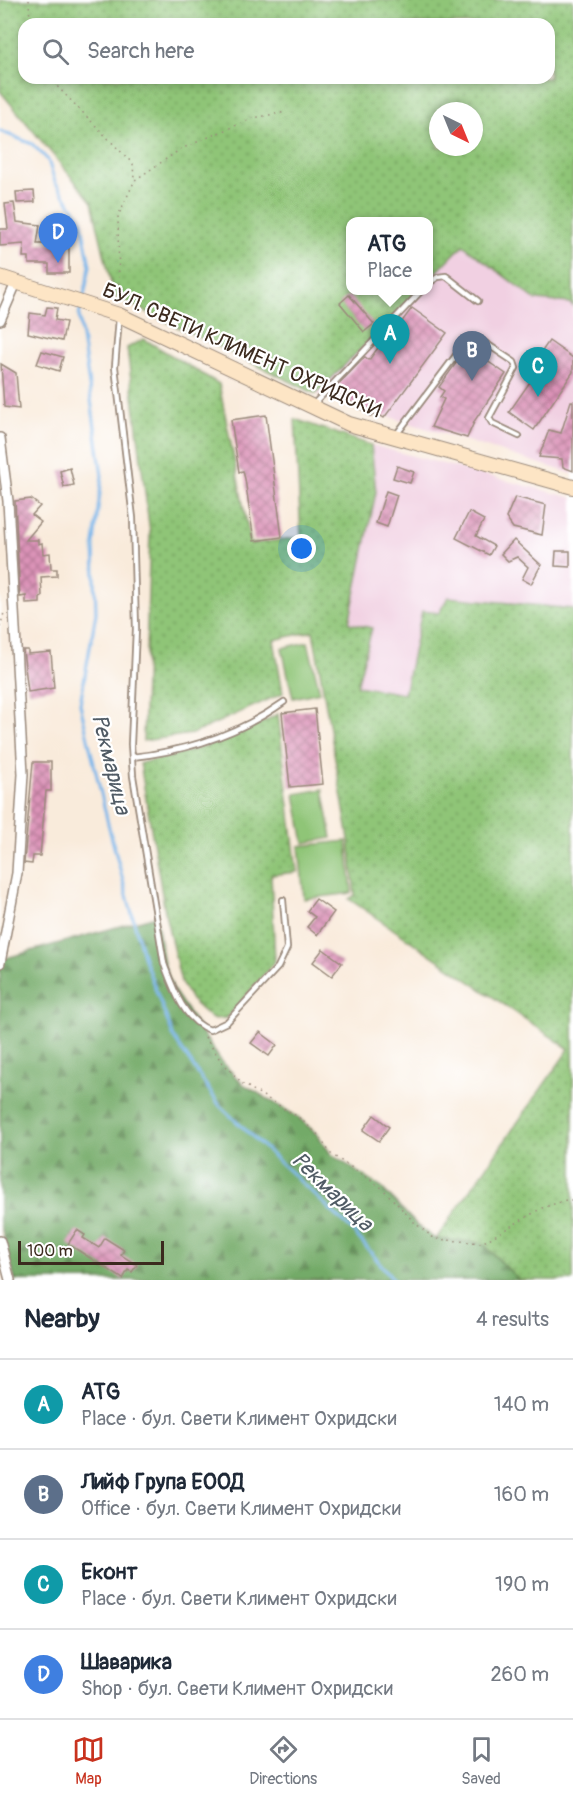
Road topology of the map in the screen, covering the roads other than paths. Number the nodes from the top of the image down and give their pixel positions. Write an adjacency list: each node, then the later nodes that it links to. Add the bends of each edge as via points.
1 (0, 277): 3 (main road, БУЛ. СВЕТИ КЛИМЕНТ ОХРИДСКИ)
2 (433, 280): 5 (lane, via 446,276)
3 (16, 283): 6 (street); 7 (main road, БУЛ. СВЕТИ КЛИМЕНТ ОХРИДСКИ)
4 (418, 295): 9 (lane)
5 (478, 301)
6 (3, 302): 8 (street)
7 (115, 313): 9 (main road, БУЛ. СВЕТИ КЛИМЕНТ ОХРИДСКИ); 15 (lane, via 115,367 133,518 136,628)
8 (0, 320)
9 (311, 407): 11 (main road, БУЛ. СВЕТИ КЛИМЕНТ ОХРИДСКИ)
10 (519, 436): 11 (lane, via 489,418 515,374 514,362 477,338 466,342)
11 (394, 437): 13 (main road, БУЛ. СВЕТИ КЛИМЕНТ ОХРИДСКИ)
12 (0, 438): 17 (street, via 8,501 23,774 17,873)
13 (573, 487)
14 (284, 702): 15 (lane, via 256,722 172,752)
15 (132, 757): 16 (lane, via 164,964 174,991 198,1026 210,1030 227,1022 278,968 287,948)
16 (283, 900)
17 (0, 963)
18 (0, 1241): 19 (street)
19 (10, 1280)

